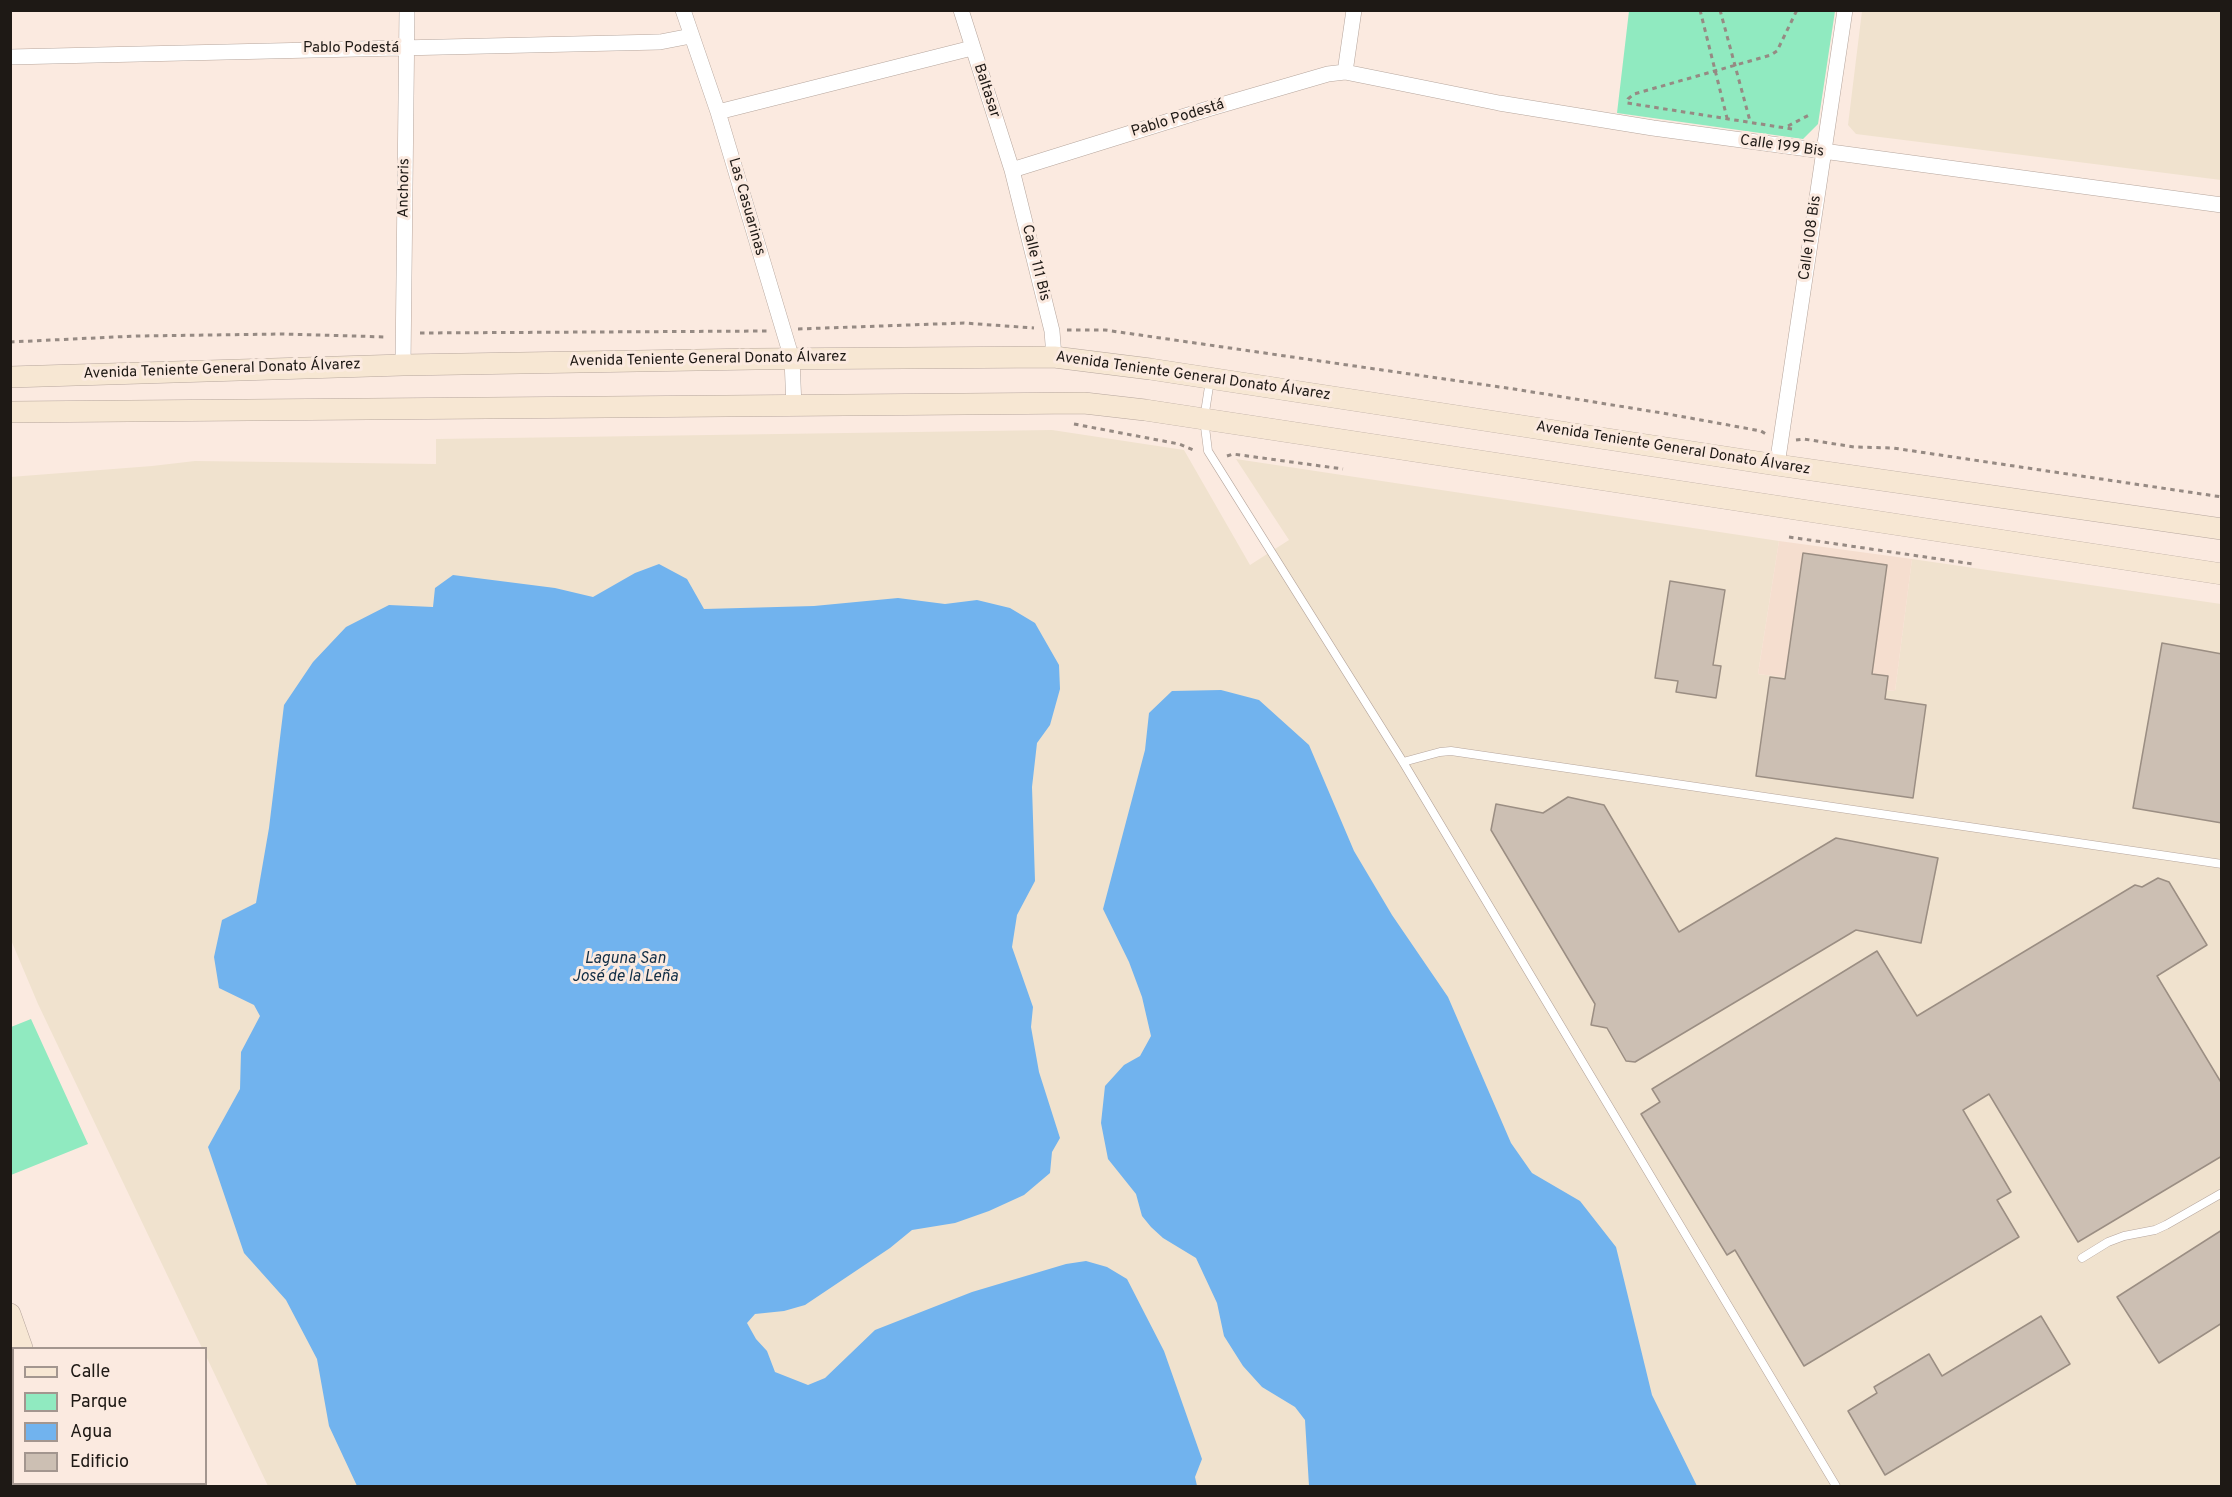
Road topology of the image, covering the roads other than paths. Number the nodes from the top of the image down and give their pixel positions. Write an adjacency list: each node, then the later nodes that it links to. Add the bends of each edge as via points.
1 (407, 10): 8 (street, Anchoris)
2 (683, 10): 6 (street, Las Casuarinas)
3 (961, 10): 7 (street, Baltasar)
4 (1354, 10): 10 (street)
5 (1845, 10): 12 (street, Calle 108 Bis)
6 (691, 36): 8 (street, Pablo Podestá, via 660,42); 11 (street, Las Casuarinas)
7 (972, 48): 11 (street); 13 (street, Baltasar)
8 (407, 49): 9 (street, Pablo Podestá); 17 (street, Anchoris)
9 (10, 57)
10 (1345, 72): 12 (street, Calle 199 Bis, via 1568,115); 13 (street, Pablo Podestá, via 1211,108)
11 (718, 112): 16 (street, Las Casuarinas)
12 (1824, 153): 14 (street, Calle 199 Bis); 23 (street, Calle 108 Bis)
13 (1012, 171): 15 (street, Calle 111 Bis, via 1052,331)
14 (2222, 205)
15 (1054, 357): 16 (main road, Avenida Teniente General Donato Álvarez); 19 (main road, Avenida Teniente General Donato Álvarez)
16 (792, 359): 17 (main road, Avenida Teniente General Donato Álvarez); 20 (street, Las Casuarinas)
17 (403, 365): 18 (main road, Avenida Teniente General Donato Álvarez)
18 (10, 377)
19 (1210, 378): 22 (lane); 23 (main road, Avenida Teniente General Donato Álvarez)
20 (794, 407): 21 (main road); 22 (main road, via 1084,403)
21 (10, 412)
22 (1204, 419): 25 (main road); 26 (lane, via 1210,453)
23 (1777, 465): 24 (main road, Avenida Teniente General Donato Álvarez)
24 (2222, 530)
25 (2222, 574)
26 (1403, 762): 27 (lane, via 1451,752); 32 (lane)
27 (2222, 864)
28 (2222, 1192): 29 (lane, via 2156,1230 2116,1239)
29 (2082, 1258)
30 (10, 1314): 31 (main road)
31 (22, 1347)
32 (1836, 1486)

